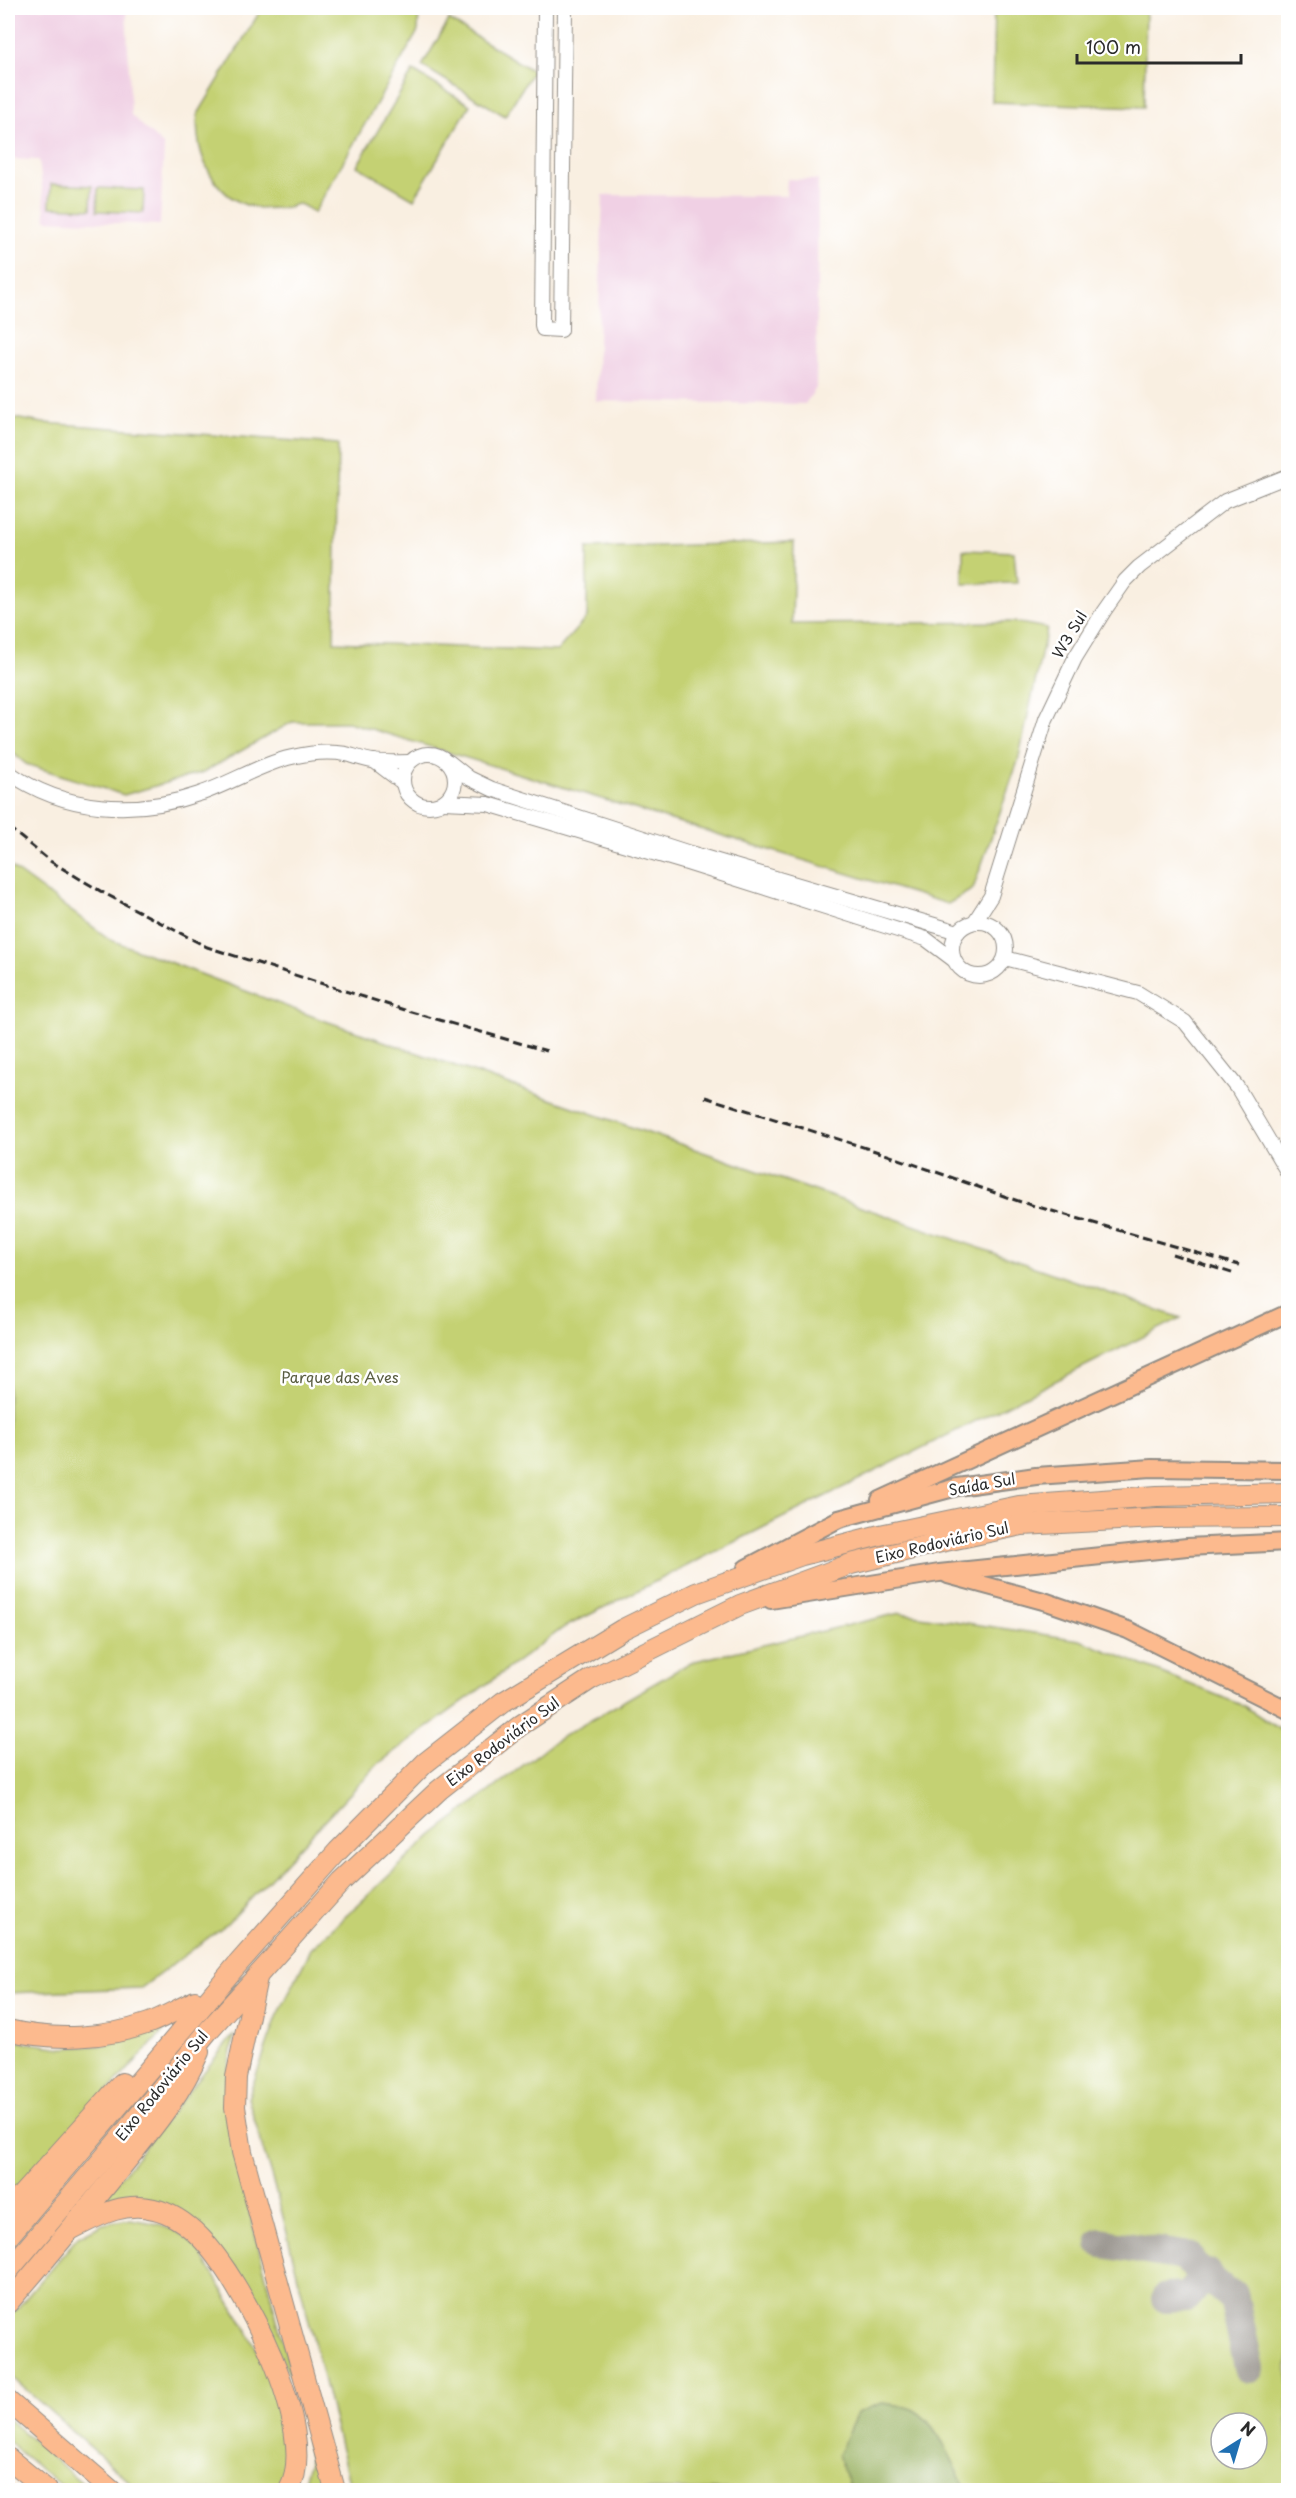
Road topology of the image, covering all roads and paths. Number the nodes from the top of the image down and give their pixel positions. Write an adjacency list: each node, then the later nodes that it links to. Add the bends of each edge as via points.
1 (545, 8): 4 (street)
2 (565, 8): 3 (street)
3 (564, 98): 4 (street); 6 (street)
4 (546, 99): 5 (street)
5 (542, 297): 6 (street); 6 (street, via 543,329 561,330)
6 (561, 299)
7 (1288, 476): 14 (street, W3 Sul, via 1225,501 1125,581 1075,658 1046,719)
8 (374, 762): 9 (street); 11 (street, via 345,754 291,757 200,794 124,808 63,800); 12 (street)
9 (409, 762): 10 (street, via 429,753); 12 (street)
10 (448, 762): 13 (street, via 455,783); 17 (street, via 492,789)
11 (8, 772)
12 (403, 783): 13 (street, via 414,801 433,806)
13 (443, 802): 19 (street, via 488,804 687,862 926,939)
14 (991, 896): 15 (street, W3 Sul); 16 (street, W3 Sul)
15 (975, 921): 16 (street); 17 (street)
16 (996, 927): 18 (street, via 1005,941)
17 (958, 932): 19 (street, via 953,941)
18 (1005, 958): 19 (street, via 995,972 977,977 959,968); 20 (street, via 1138,993 1185,1022 1237,1087)
19 (954, 960)
20 (1288, 1173)
21 (1288, 1305): 23 (street)
22 (1288, 1313): 23 (main road)
23 (1257, 1329): 27 (main road)
24 (1288, 1470): 27 (main road, Saída Sul, via 1152,1467 1036,1476 957,1487)
25 (1288, 1493): 30 (highway, Eixo Rodoviário Sul, via 1157,1496 1019,1506 802,1555)
26 (1288, 1517): 31 (highway, Eixo Rodoviário Sul, via 1022,1525 851,1564)
27 (839, 1519): 30 (main road, Saída Sul)
28 (1288, 1542): 29 (main road, via 1187,1547)
29 (939, 1573): 31 (main road); 32 (main road, via 1047,1602 1128,1630)
30 (696, 1593): 33 (highway, Eixo Rodoviário Sul, via 623,1629 503,1702 425,1763 338,1851)
31 (740, 1605): 34 (highway, Eixo Rodoviário Sul, via 591,1679 521,1725 440,1790 342,1881)
32 (1288, 1710)
33 (236, 1966): 35 (highway); 40 (highway, Eixo Rodoviário Sul)
34 (257, 1978): 37 (highway, Eixo Rodoviário Sul); 48 (highway, via 236,2077 235,2107 243,2152)
35 (195, 2001): 36 (highway, via 149,2023 106,2033 70,2037); 38 (highway)
36 (8, 2030)
37 (209, 2030): 39 (highway, via 188,2079); 41 (highway, Eixo Rodoviário Sul)
38 (8, 2210)
39 (72, 2229): 42 (highway); 47 (highway, via 108,2211 128,2206 153,2208 175,2216 216,2256 266,2343 289,2406 298,2451)
40 (8, 2237)
41 (8, 2271)
42 (8, 2303)
43 (8, 2401): 46 (highway)
44 (8, 2458): 45 (highway)
45 (47, 2490)
46 (110, 2490)
47 (289, 2490)
48 (335, 2490)

